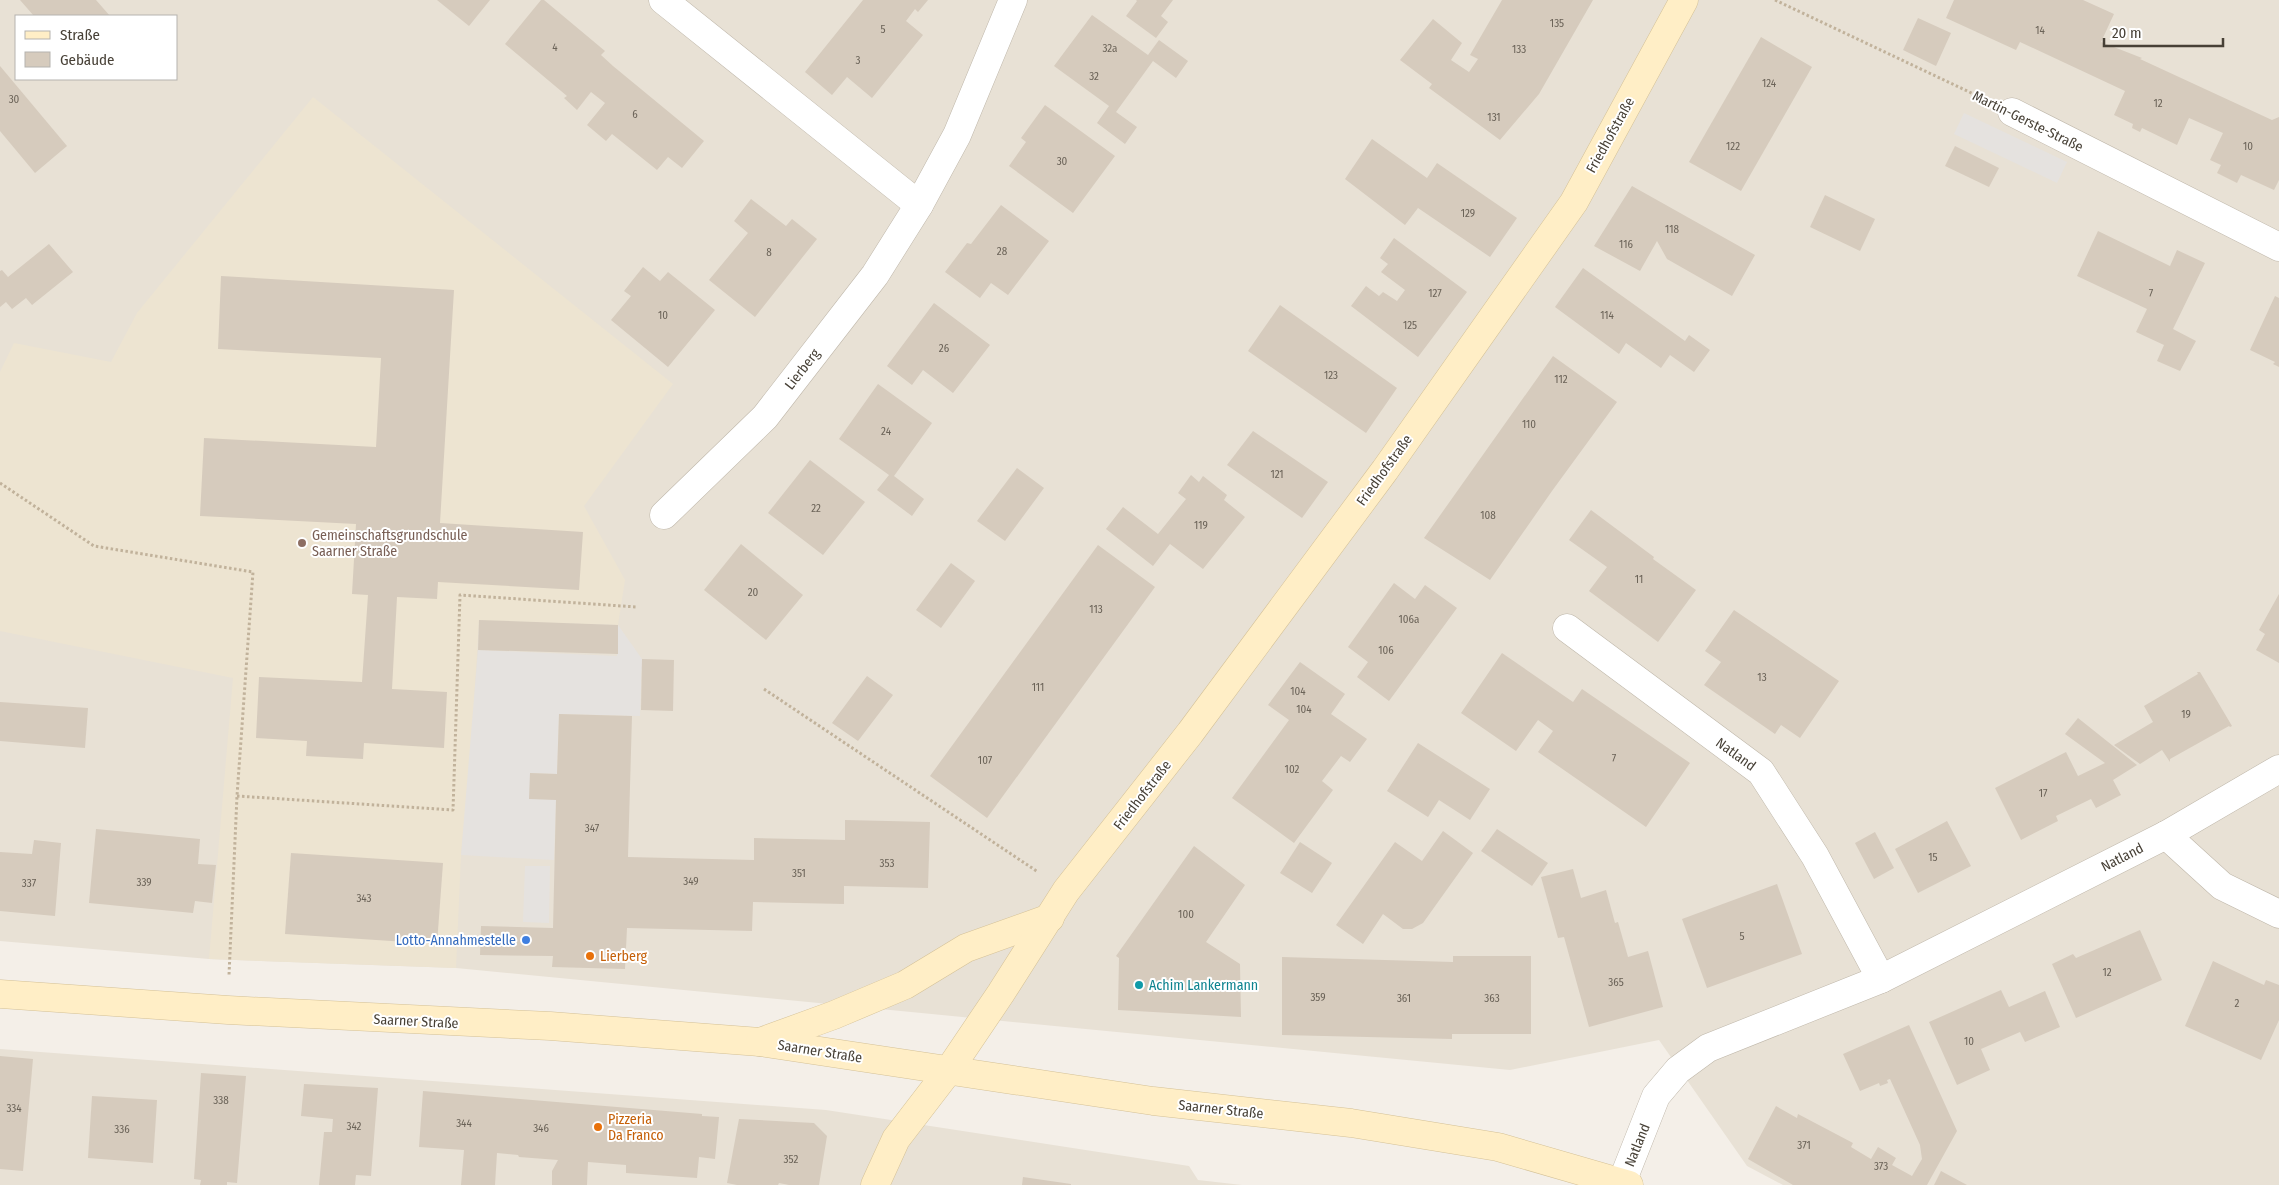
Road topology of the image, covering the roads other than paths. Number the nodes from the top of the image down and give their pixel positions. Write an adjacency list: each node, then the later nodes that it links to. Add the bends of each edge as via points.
1 (663, 0): 5 (street)
2 (1013, 0): 5 (street, Lierberg, via 957,135)
3 (1684, 0): 12 (street, Friedhofstraße, via 1568,210 1385,470 1190,734 1066,891)
4 (2012, 112): 6 (street, Martin-Gerste-Straße)
5 (919, 205): 7 (street, Lierberg, via 875,275 764,417)
6 (2279, 247)
7 (664, 516)
8 (1567, 628): 13 (street, Natland, via 1761,772 1814,856)
9 (2279, 769): 10 (street, Natland)
10 (2166, 835): 11 (street, via 2222,886); 13 (street, Natland)
11 (2279, 914)
12 (1050, 918): 15 (street, via 966,948 905,986); 16 (street, Friedhofstraße)
13 (1882, 979): 17 (street, Natland, via 1708,1048 1678,1070 1656,1096)
14 (0, 994): 15 (street, Saarner Straße, via 228,1010 550,1026)
15 (760, 1042): 16 (street, Saarner Straße)
16 (949, 1070): 17 (street, Saarner Straße, via 1498,1147); 18 (street, Friedhofstraße, via 896,1139)
17 (1626, 1183)
18 (875, 1185)

